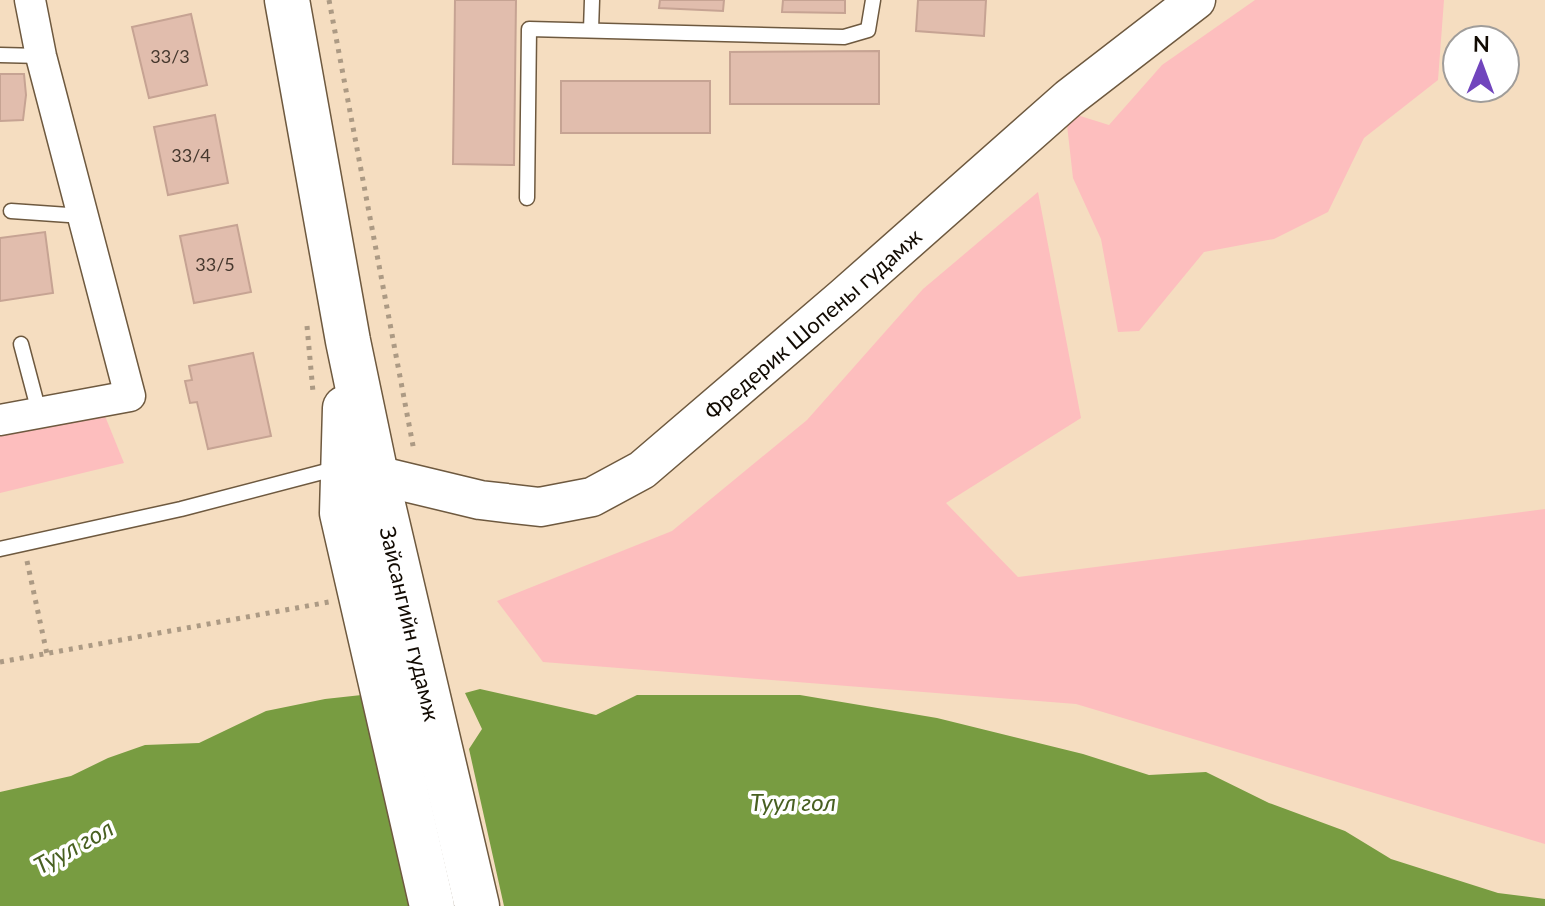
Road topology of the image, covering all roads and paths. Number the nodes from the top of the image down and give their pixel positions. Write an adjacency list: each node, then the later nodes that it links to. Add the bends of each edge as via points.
1 (30, 0): 9 (street)
2 (287, 0): 18 (main road, Зайсангийн гудамж)
3 (329, 0): 18 (path, via 415,457)
4 (592, 0): 7 (lane)
5 (873, 0): 7 (lane, via 868,30 844,37)
6 (1196, 0): 18 (street, Фредерик Шопены гудамж, via 1069,98 642,470 592,497 540,507 480,500)
7 (591, 30): 10 (lane, via 529,29)
8 (0, 55): 9 (lane)
9 (41, 56): 12 (street)
10 (527, 198)
11 (11, 211): 12 (lane)
12 (83, 216): 16 (street, via 130,396)
13 (307, 326): 15 (path)
14 (21, 344): 16 (lane)
15 (313, 399)
16 (39, 412): 17 (street)
17 (0, 420)
18 (376, 475): 19 (lane, via 181,509); 21 (main road, Зайсангийн гудамж, via 342,513); 25 (main road, Зайсангийн гудамж)
19 (0, 549)
20 (31, 580): 22 (path)
21 (348, 599): 22 (path); 24 (main road, Зайсангийн гудамж)
22 (47, 654): 23 (path)
23 (0, 662)
24 (432, 906)
25 (477, 906)

